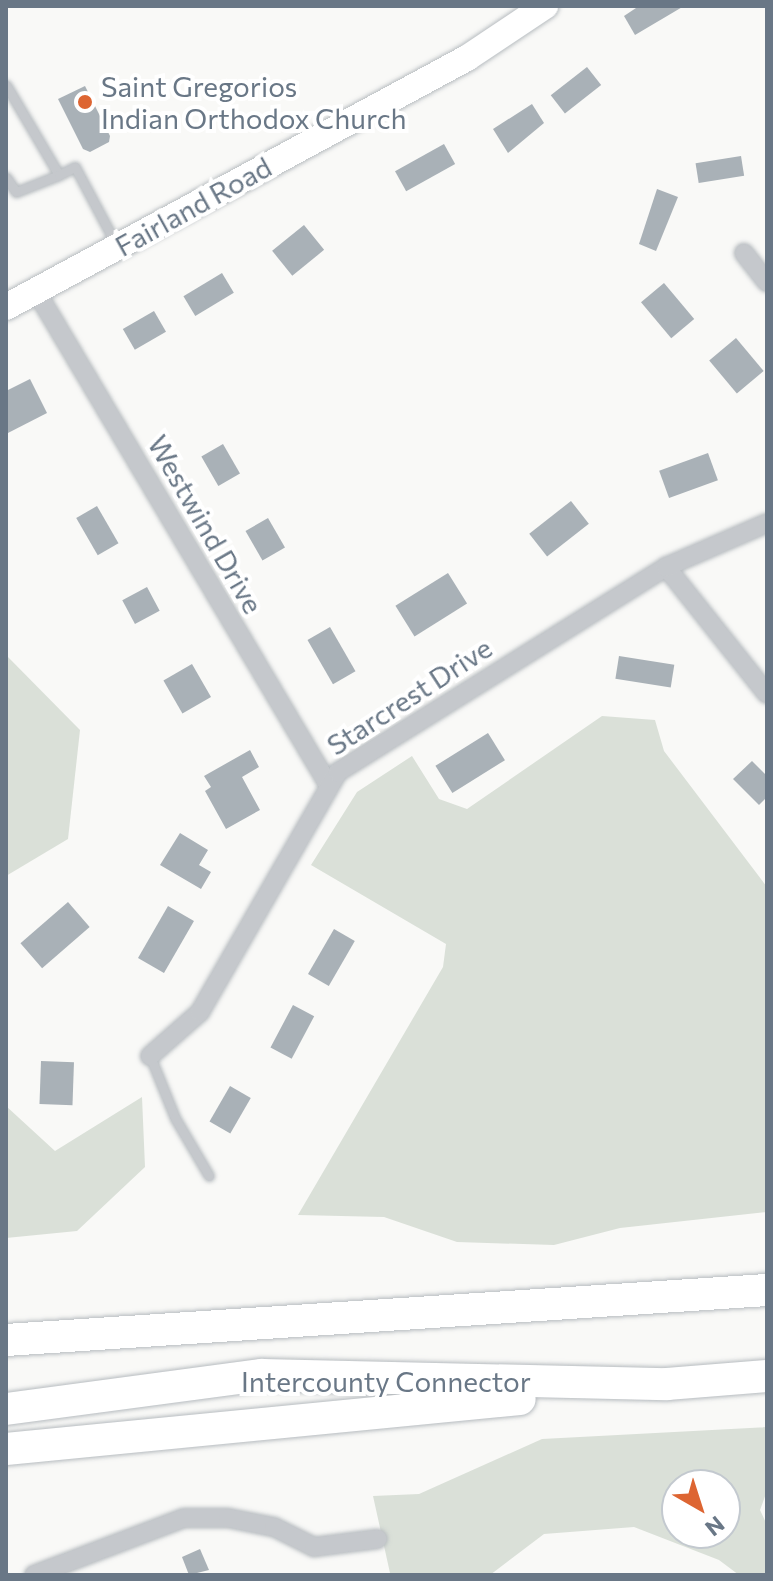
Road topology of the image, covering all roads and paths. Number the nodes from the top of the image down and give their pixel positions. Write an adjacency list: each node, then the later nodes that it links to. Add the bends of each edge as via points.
1 (545, 6): 6 (main road, Fairland Road, via 467,58)
2 (6, 85): 3 (lane)
3 (59, 175): 5 (lane); 6 (lane, via 75,167)
4 (6, 177): 5 (lane)
5 (10, 194)
6 (118, 247): 9 (main road, Fairland Road)
7 (744, 253): 8 (street)
8 (767, 282)
9 (36, 291): 10 (main road, Fairland Road); 14 (street, Westwind Drive)
10 (6, 307)
11 (767, 523): 12 (street, Starcrest Drive)
12 (666, 567): 13 (street); 14 (street, Starcrest Drive, via 393,734)
13 (767, 694)
14 (328, 784): 15 (street, Starcrest Drive, via 200,1012)
15 (150, 1056): 16 (lane, via 175,1118)
16 (209, 1176)
17 (767, 1290): 19 (highway, Intercounty Connector)
18 (6, 1321): 19 (highway)
19 (208, 1324): 20 (highway, Intercounty Connector)
20 (6, 1340)
21 (767, 1376): 22 (highway, Intercounty Connector)
22 (667, 1384): 23 (highway, Intercounty Connector, via 262,1375); 24 (highway)
23 (6, 1409)
24 (6, 1449)
25 (377, 1539): 26 (street, via 314,1547 274,1527 228,1518 184,1518)
26 (34, 1575)

